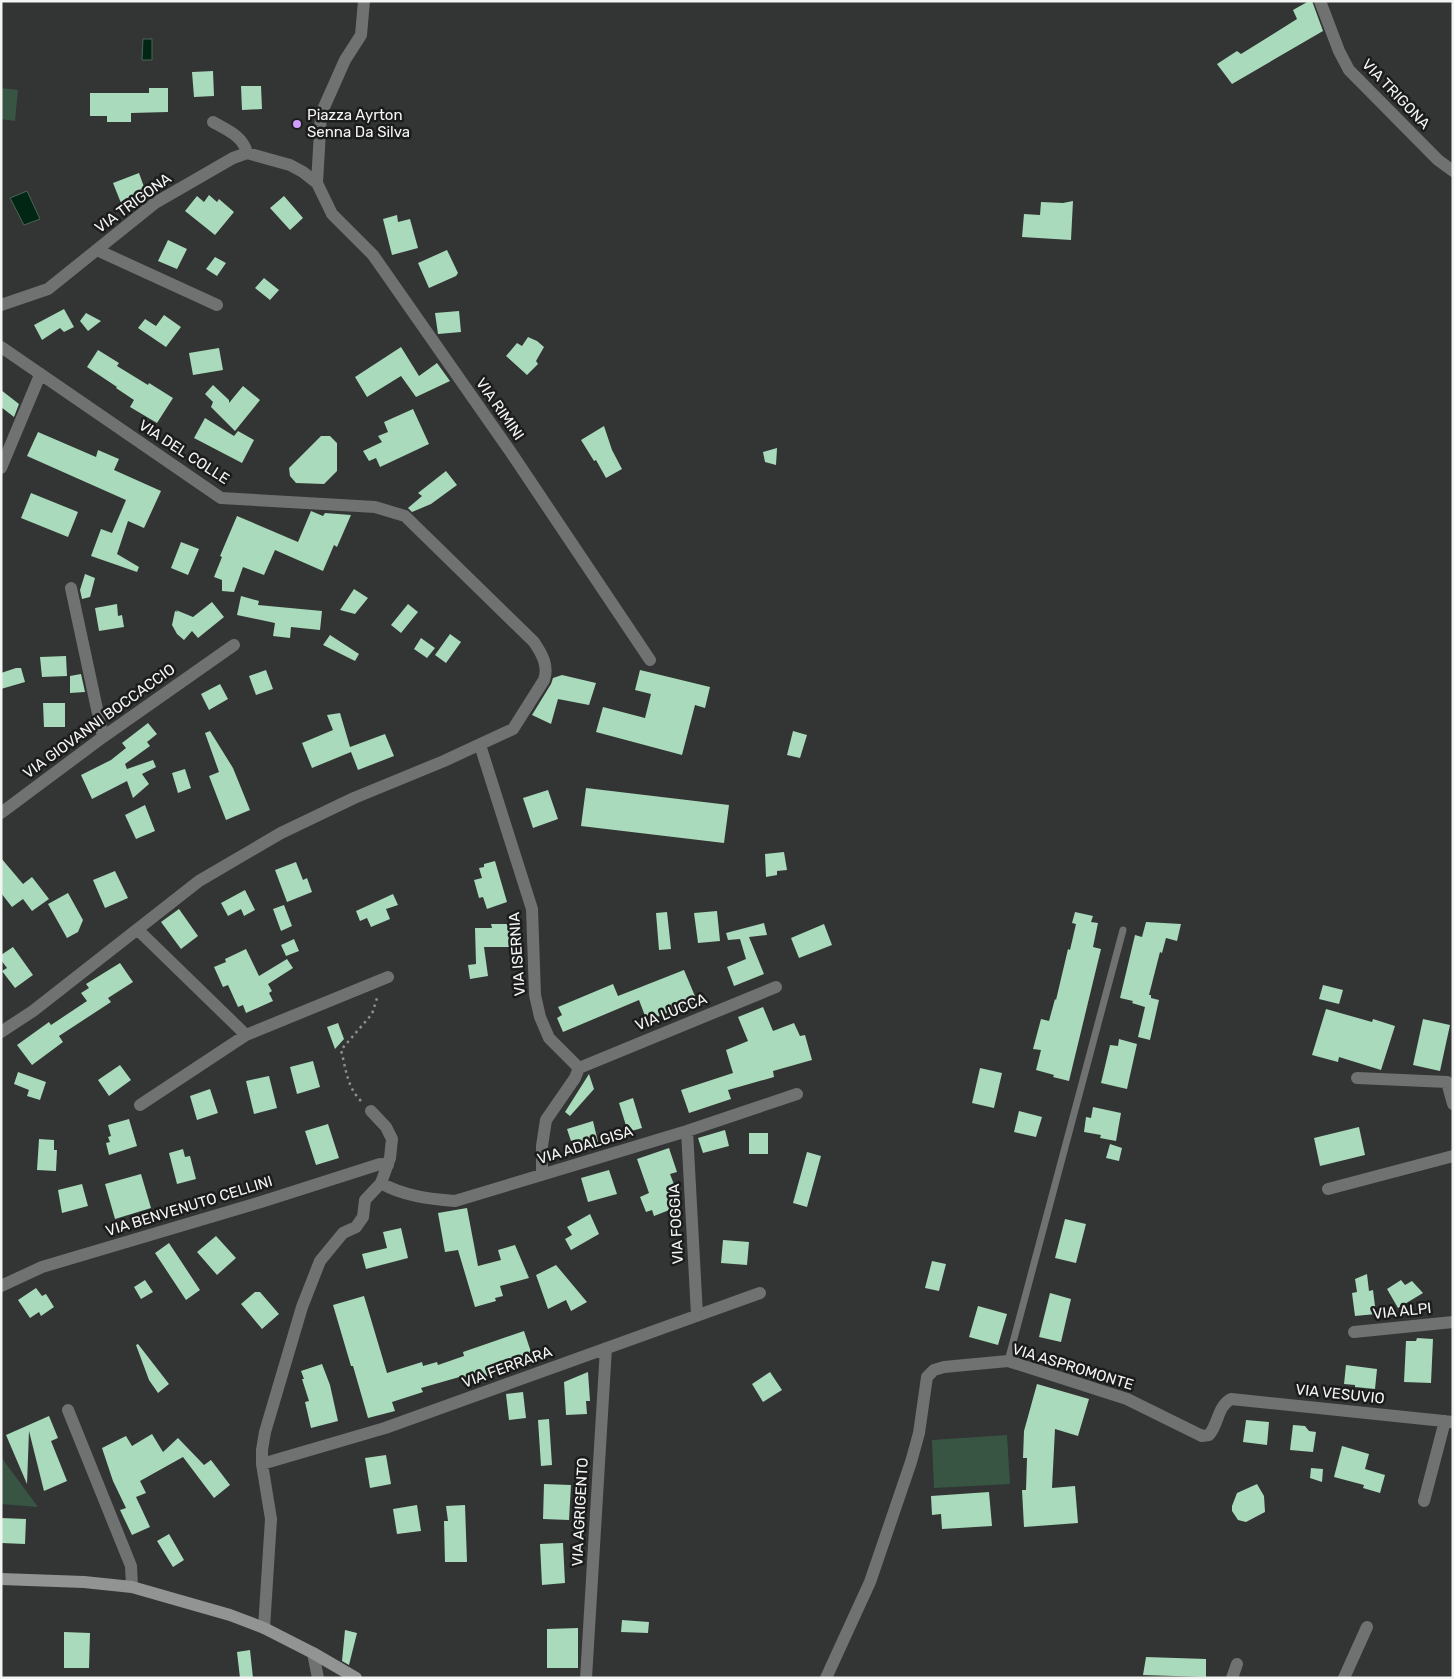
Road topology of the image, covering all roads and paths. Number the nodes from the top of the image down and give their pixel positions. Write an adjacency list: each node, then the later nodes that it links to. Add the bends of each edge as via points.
1 (364, 1): 6 (street, via 361,35 345,60 321,114)
2 (1320, 1): 5 (street, VIA TRIGONA, via 1349,70 1438,160)
3 (213, 122): 4 (street, via 245,143)
4 (247, 153): 6 (street, via 290,165); 7 (street, VIA TRIGONA, via 225,162 156,203)
5 (1453, 171)
6 (317, 182): 15 (street, VIA RIMINI, via 332,214 374,255)
7 (97, 250): 8 (street, VIA TRIGONA, via 48,289); 9 (street)
8 (1, 305)
9 (218, 305)
10 (1, 347): 11 (street, VIA DEL COLLE)
11 (40, 375): 12 (street); 17 (street, VIA DEL COLLE, via 221,498 375,507 406,516 542,653 547,671 534,698 513,729)
12 (1, 468)
13 (72, 588): 16 (street)
14 (234, 645): 16 (street, VIA GIOVANNI BOCCACCIO)
15 (650, 660)
16 (103, 737): 18 (street, VIA GIOVANNI BOCCACCIO)
17 (480, 745): 19 (street, via 354,798 282,833 199,880); 25 (street, VIA ISERNIA, via 532,909 535,995 540,1017 549,1038)
18 (1, 813)
19 (138, 930): 23 (street); 24 (street)
20 (1123, 930): 43 (lane)
21 (388, 977): 24 (street); 30 (path, via 380,989 372,1014 341,1050 348,1083)
22 (776, 987): 25 (street, VIA LUCCA)
23 (1, 1032)
24 (246, 1035): 29 (street)
25 (579, 1068): 34 (street, via 546,1120)
26 (1358, 1078): 28 (street, via 1447,1082)
27 (796, 1094): 31 (street, VIA ADALGISA)
28 (1453, 1104)
29 (140, 1105)
30 (371, 1111): 33 (street, via 392,1139)
31 (687, 1131): 34 (street, VIA ADALGISA); 39 (street, VIA FOGGIA)
32 (1453, 1156): 36 (street)
33 (388, 1165): 35 (street); 37 (street, VIA BENVENUTO CELLINI, via 380,1164 42,1267)
34 (542, 1175): 35 (street, VIA ADALGISA, via 456,1200 424,1198)
35 (380, 1183): 47 (street, via 365,1200 364,1217 356,1227 343,1233 320,1261 302,1307 265,1432)
36 (1328, 1189)
37 (1, 1286)
38 (760, 1294): 39 (street, VIA FERRARA)
39 (697, 1315): 42 (street, VIA FERRARA)
40 (1453, 1322): 41 (street, VIA ALPI)
41 (1354, 1332)
42 (606, 1348): 47 (street, VIA FERRARA, via 385,1428); 57 (street, VIA AGRIGENTO)
43 (1008, 1361): 44 (street, VIA ASPROMONTE, via 1127,1399 1202,1436 1210,1435 1224,1403); 58 (street, VIA ASPROMONTE, via 944,1367 927,1377 911,1462 870,1582)
44 (1231, 1399): 46 (street, VIA VESUVIO)
45 (68, 1410): 50 (street, via 131,1566)
46 (1449, 1422): 48 (street)
47 (262, 1464): 51 (street, via 271,1519)
48 (1424, 1501)
49 (1, 1579): 50 (street, via 84,1582)
50 (132, 1588): 51 (street)
51 (264, 1628): 53 (street)
52 (1367, 1628): 60 (street)
53 (313, 1653): 55 (street); 56 (street)
54 (1237, 1664): 59 (street)
55 (318, 1678)
56 (356, 1678)
57 (586, 1678)
58 (826, 1678)
59 (1232, 1678)
60 (1344, 1678)

